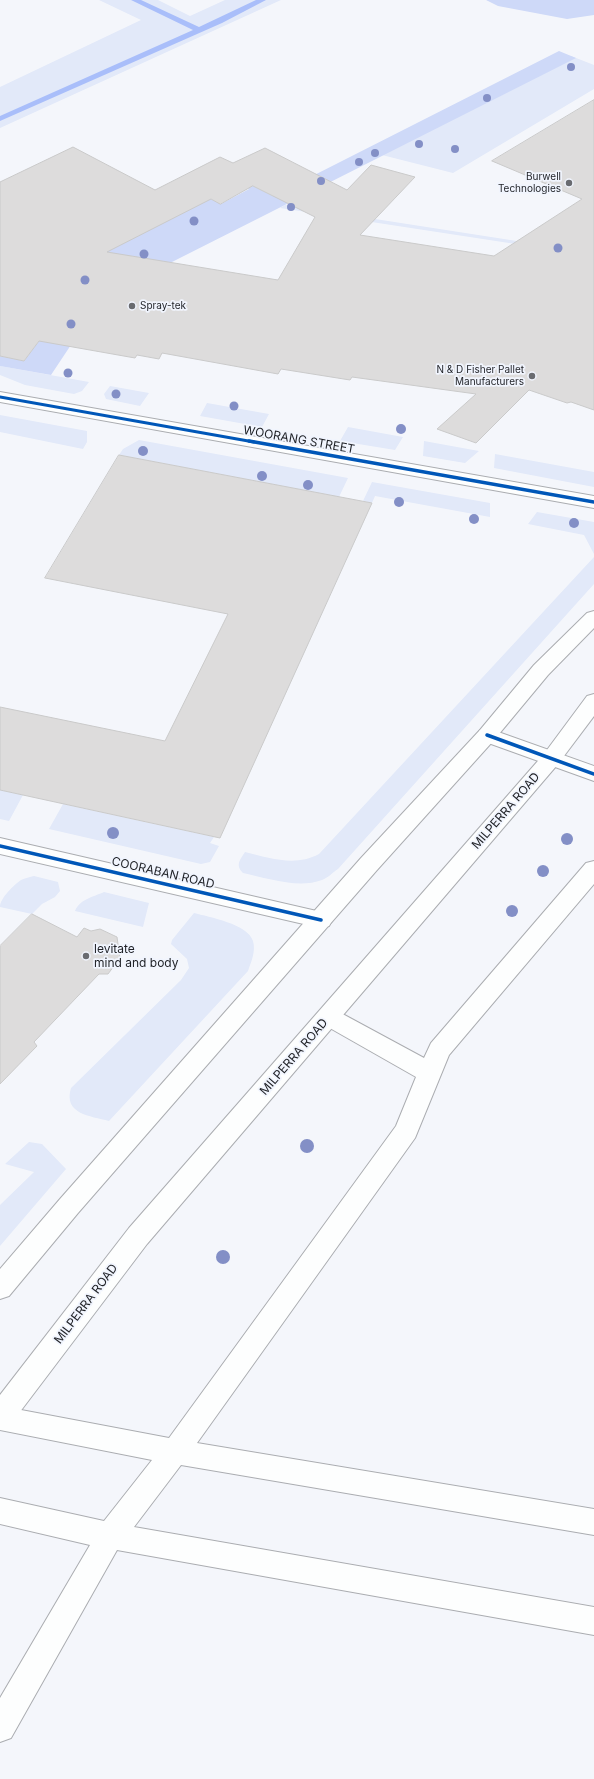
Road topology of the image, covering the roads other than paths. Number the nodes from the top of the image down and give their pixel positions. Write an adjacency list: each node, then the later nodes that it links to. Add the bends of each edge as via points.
1 (0, 397): 2 (main road, WOORANG STREET)
2 (594, 502)
3 (594, 617): 5 (main road, via 541,670)
4 (594, 701): 6 (main road, MILPERRA ROAD)
5 (487, 735): 6 (main road); 10 (main road)
6 (551, 759): 7 (main road); 11 (main road, MILPERRA ROAD)
7 (594, 774)
8 (0, 846): 10 (main road, COORABAN ROAD)
9 (594, 869): 12 (main road, via 439,1050)
10 (321, 920): 13 (main road)
11 (329, 1017): 12 (main road); 14 (main road, MILPERRA ROAD, via 138,1236)
12 (430, 1074): 15 (main road, via 406,1131)
13 (0, 1288)
14 (0, 1417): 15 (main road)
15 (174, 1452): 17 (main road); 18 (main road)
16 (0, 1511): 18 (main road)
17 (594, 1522)
18 (110, 1536): 19 (main road); 20 (main road)
19 (594, 1621)
20 (0, 1727)

